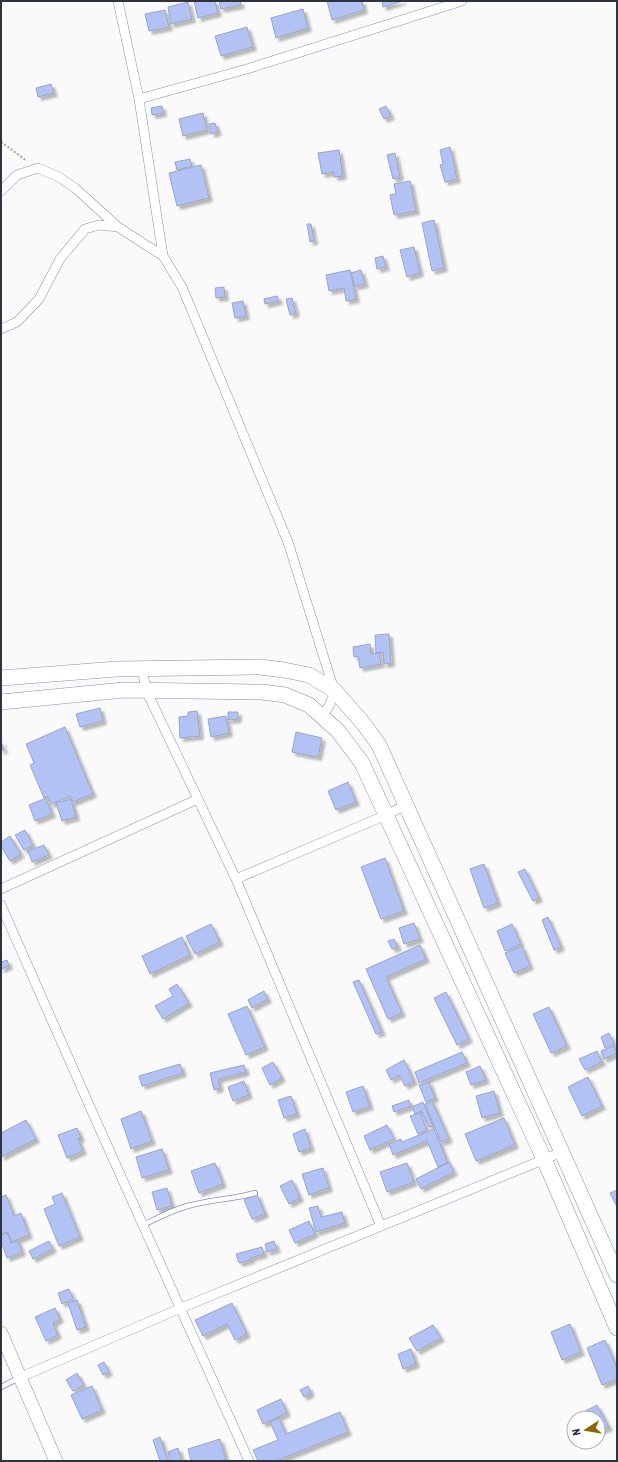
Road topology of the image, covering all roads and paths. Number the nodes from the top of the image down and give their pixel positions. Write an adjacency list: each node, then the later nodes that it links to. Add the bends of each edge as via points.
1 (119, 1): 3 (street)
2 (462, 1): 3 (street, via 247,69)
3 (139, 99): 8 (street)
4 (1, 142): 5 (path)
5 (38, 168): 6 (street, via 17,175); 7 (street, via 59,177 75,188)
6 (1, 191)
7 (118, 227): 8 (street); 9 (street, via 99,226 85,229 60,259 39,299 17,322)
8 (163, 256): 13 (street, via 182,288 288,542)
9 (1, 329)
10 (142, 668): 11 (main road); 12 (street); 13 (main road, via 260,667 309,675)
11 (1, 678)
12 (146, 690): 14 (main road); 15 (main road, via 262,692 285,695 309,705); 16 (street)
13 (334, 690): 15 (street, via 331,705); 17 (main road, via 379,745)
14 (1, 702)
15 (322, 716): 18 (main road, via 338,731 362,762)
16 (198, 799): 19 (street); 20 (street)
17 (406, 805): 18 (street); 22 (main road)
18 (386, 815): 19 (street); 23 (main road)
19 (236, 879): 28 (street)
20 (1, 889)
21 (1, 905): 27 (street)
22 (498, 1010): 23 (main road); 24 (main road)
23 (480, 1019): 25 (main road)
24 (562, 1152): 25 (street); 29 (main road)
25 (544, 1159): 28 (street); 31 (main road)
26 (255, 1193): 27 (lane, via 181,1208)
27 (143, 1225): 30 (street)
28 (382, 1226): 30 (street)
29 (617, 1275)
30 (181, 1308): 33 (street); 36 (street)
31 (617, 1328)
32 (1, 1333): 33 (main road)
33 (21, 1377): 34 (lane); 35 (main road)
34 (1, 1387)
35 (56, 1461)
36 (250, 1461)

